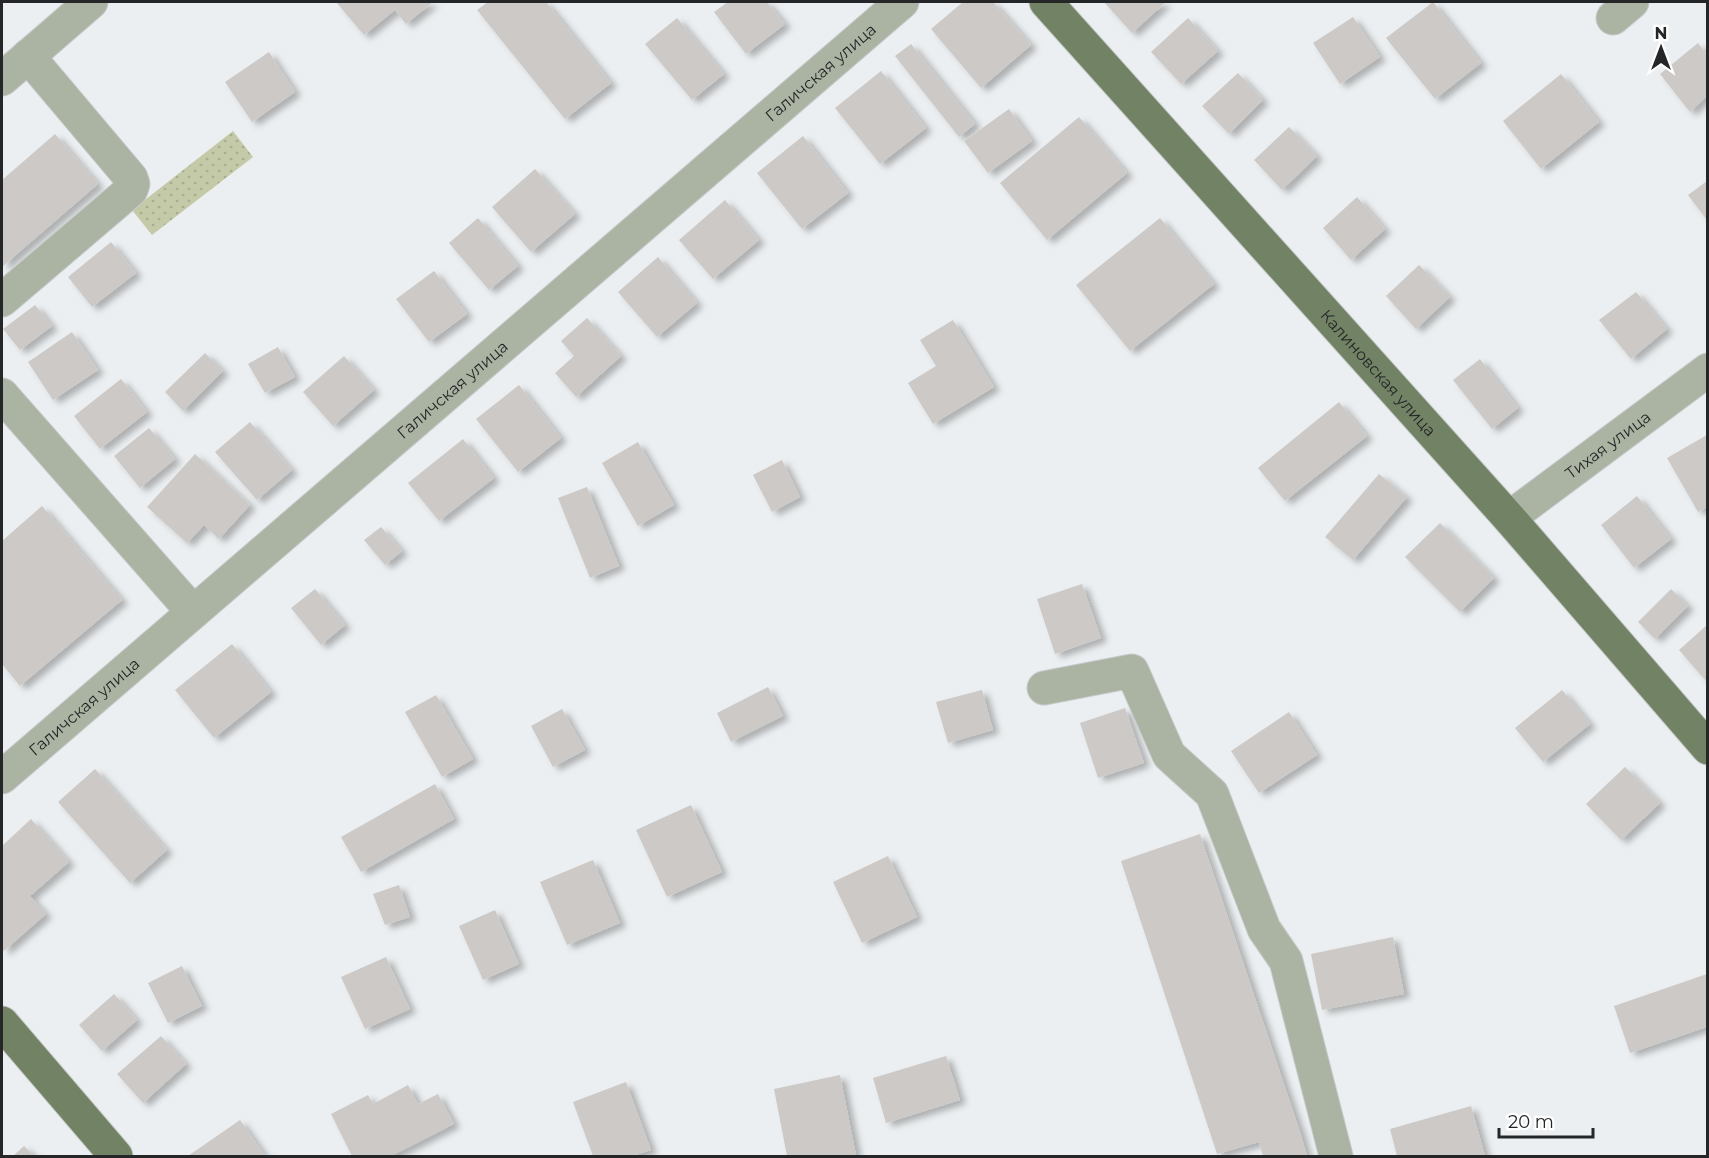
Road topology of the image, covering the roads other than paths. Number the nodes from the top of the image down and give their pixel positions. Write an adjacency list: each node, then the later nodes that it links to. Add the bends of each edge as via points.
1 (91, 2): 4 (street)
2 (902, 2): 10 (street, Галичская улица)
3 (1046, 2): 9 (main road, Калиновская улица)
4 (28, 56): 5 (street); 6 (street, via 133,184 131,190)
5 (2, 79)
6 (2, 300)
7 (1707, 370): 9 (street, Тихая улица)
8 (2, 395): 10 (street)
9 (1509, 518): 12 (main road, Калиновская улица)
10 (194, 612): 13 (street, Галичская улица)
11 (1044, 688): 16 (street, via 1132,671 1169,755 1212,794 1264,929 1286,961)
12 (1707, 748)
13 (2, 777)
14 (2, 1023): 15 (main road)
15 (116, 1156)
16 (1336, 1156)

